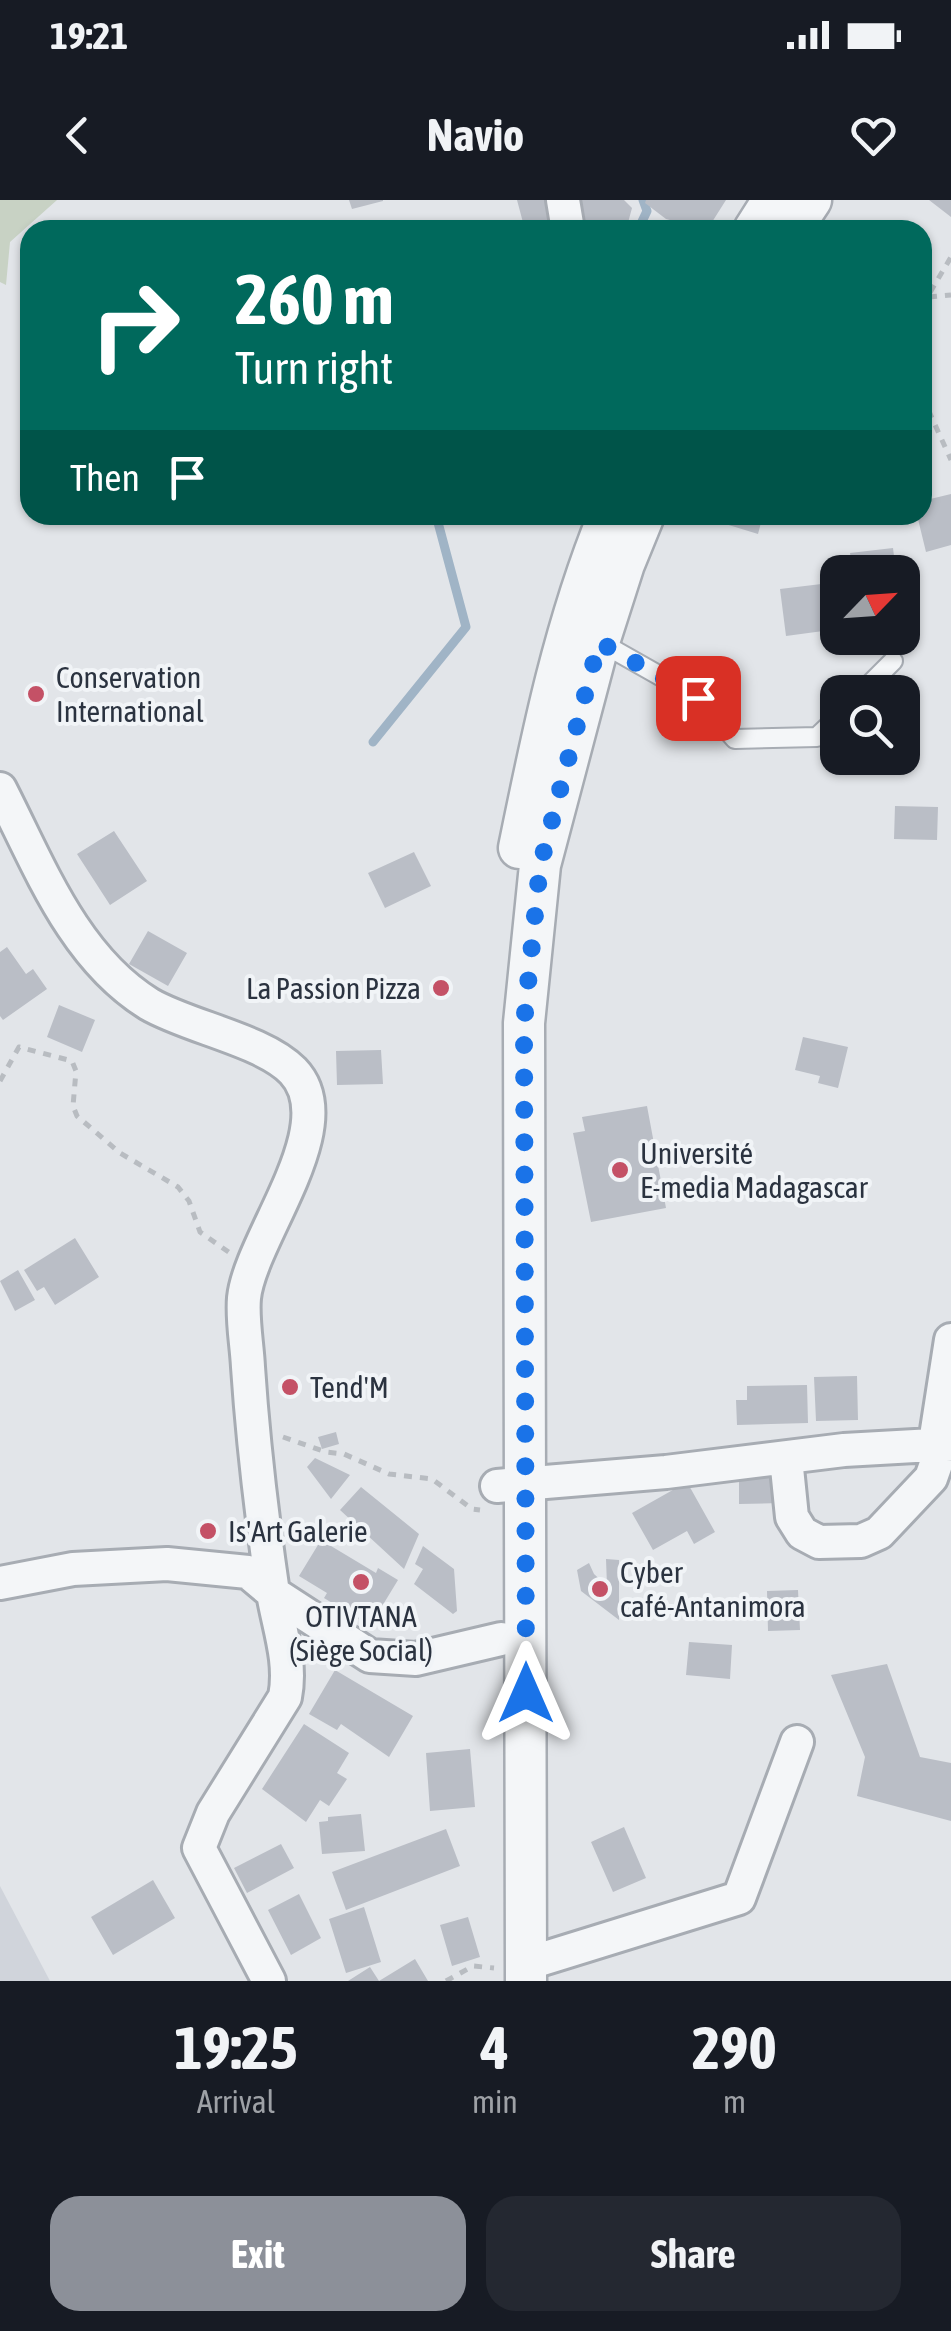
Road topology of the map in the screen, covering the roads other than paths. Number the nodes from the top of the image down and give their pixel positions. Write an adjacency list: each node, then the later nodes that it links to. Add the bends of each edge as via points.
1 (606, 525): 11 (street, via 550,692 518,854 500,1016)
2 (640, 525): 3 (street)
3 (599, 642): 6 (lane, via 698,698 736,738); 11 (street, via 540,866 524,1023)
4 (893, 661): 5 (lane)
5 (879, 675)
6 (820, 735)
7 (0, 789): 13 (street, via 64,914 100,966 150,1004 267,1054 294,1072 305,1093 305,1149 244,1298)
8 (951, 1340): 9 (street)
9 (943, 1444): 10 (street); 10 (street, via 931,1478 879,1533 861,1541 819,1542 802,1533 792,1517)
10 (786, 1458): 11 (street)
11 (506, 1494): 14 (street); 16 (street)
12 (0, 1583): 13 (street, via 73,1569 167,1564 248,1572)
13 (274, 1594): 14 (street, via 370,1656 416,1658); 17 (street, via 289,1676 285,1697 213,1813 199,1848)
14 (501, 1639): 16 (street)
15 (797, 1742): 16 (street, via 738,1898)
16 (514, 1974)
17 (269, 1981)

